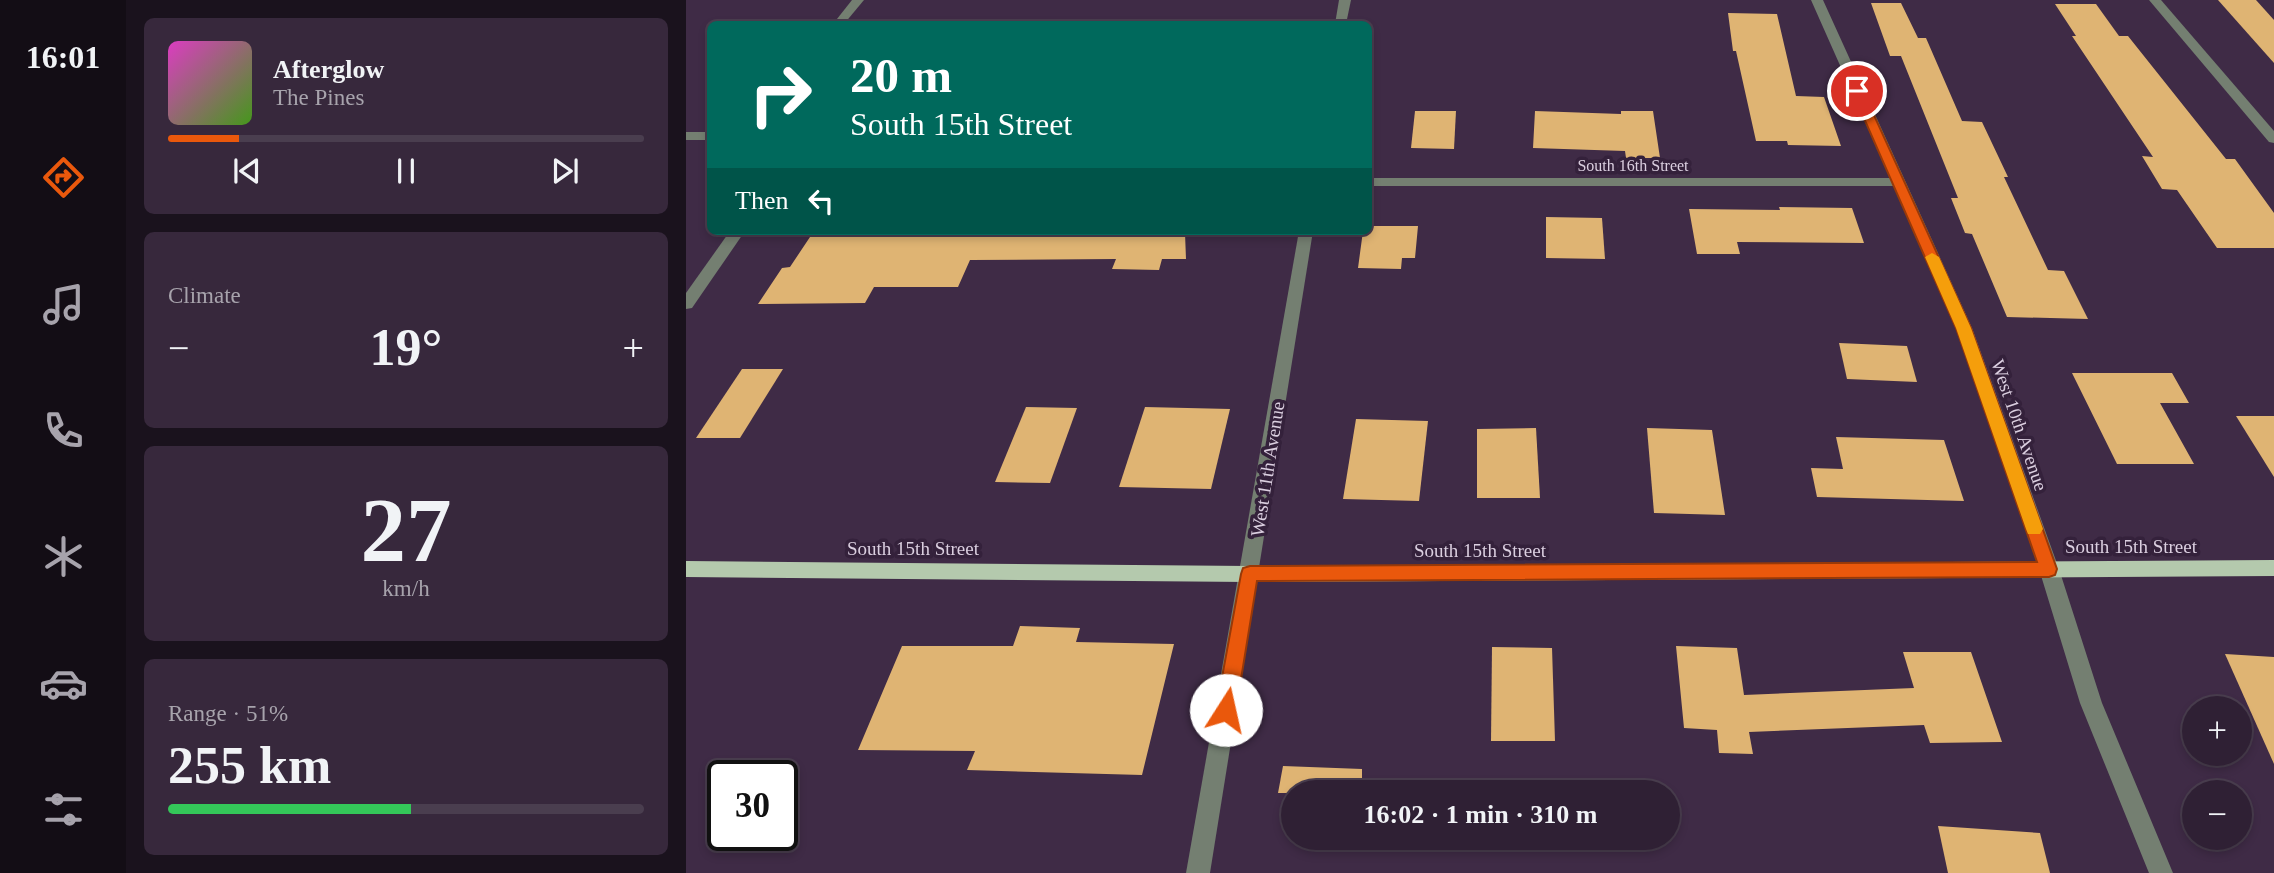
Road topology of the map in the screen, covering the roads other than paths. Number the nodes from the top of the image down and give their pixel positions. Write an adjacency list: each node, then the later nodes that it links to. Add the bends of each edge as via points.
1 (858, 0): 5 (street)
2 (1345, 0): 6 (street)
3 (1817, 0): 11 (street, West 10th Avenue)
4 (2155, 0): 9 (street)
5 (840, 21)
6 (1341, 21)
7 (686, 136): 8 (street)
8 (707, 136)
9 (2274, 139)
10 (1372, 182): 11 (street, South 16th Street)
11 (1898, 182): 17 (street, West 10th Avenue, via 1964,328)
12 (735, 235): 14 (street)
13 (1305, 235): 18 (street, West 11th Avenue)
14 (686, 303)
15 (2274, 568): 17 (main road, South 15th Street)
16 (686, 569): 18 (main road, South 15th Street)
17 (2049, 569): 18 (main road, South 15th Street); 20 (street, West 10th Avenue, via 2091,703)
18 (1250, 574): 19 (street, West 11th Avenue)
19 (1198, 873)
20 (2161, 873)

